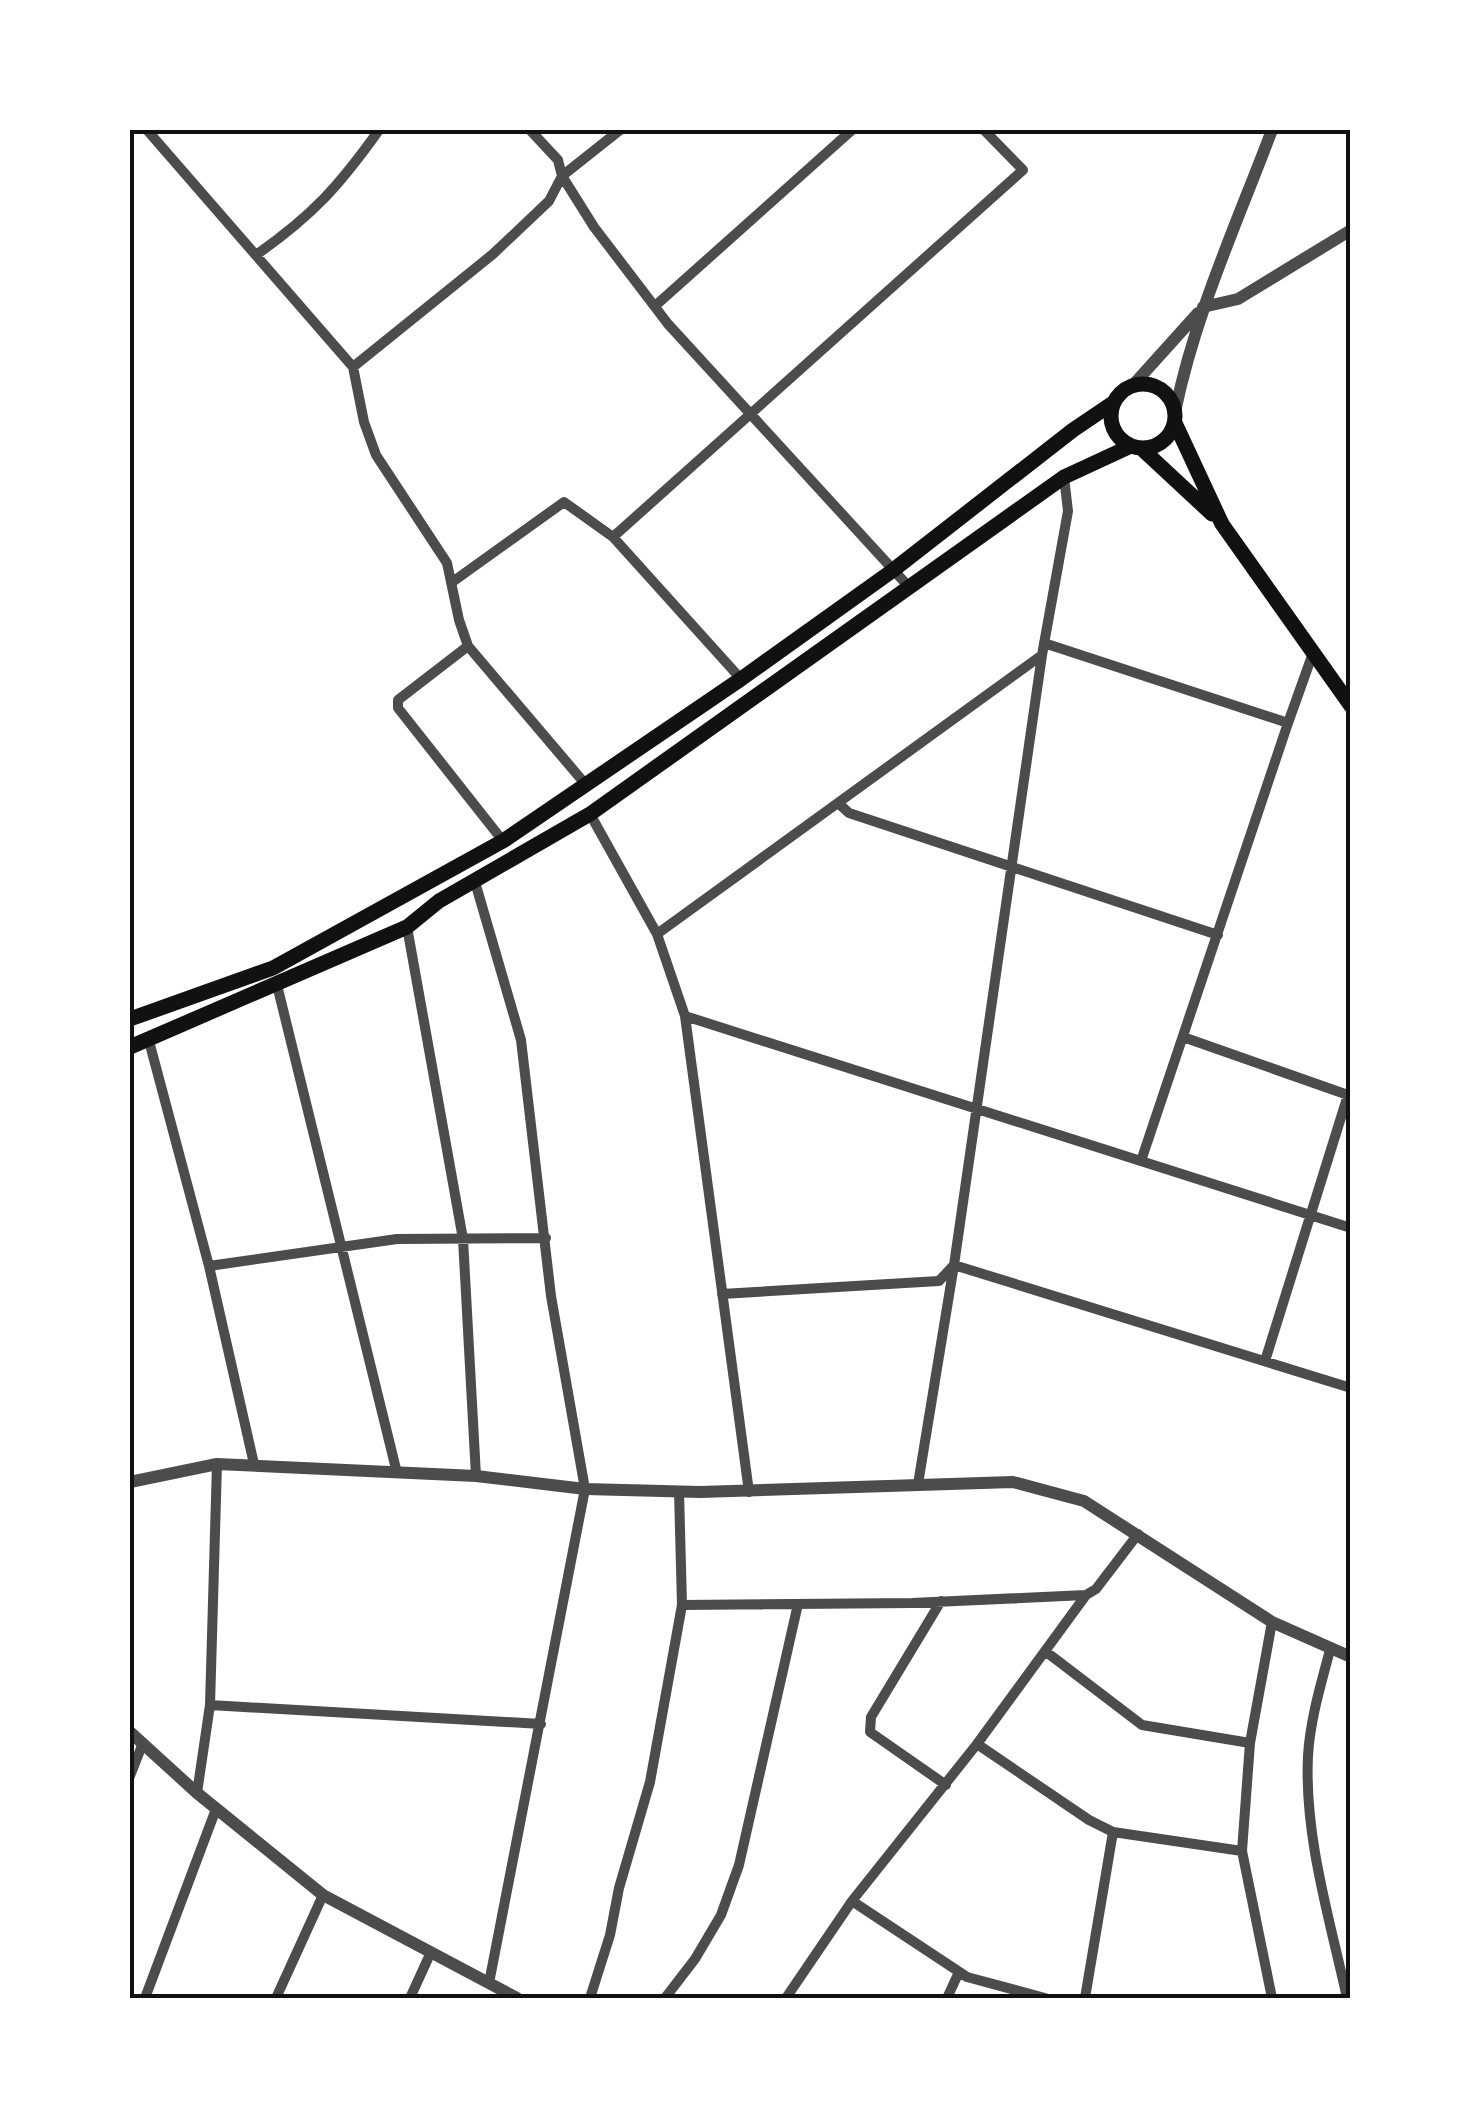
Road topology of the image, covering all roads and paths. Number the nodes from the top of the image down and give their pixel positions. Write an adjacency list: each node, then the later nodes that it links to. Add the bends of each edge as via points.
1 (147, 130): 9 (street)
2 (167, 130): 9 (street)
3 (380, 130): 12 (street, via 333,192)
4 (530, 130): 10 (street, via 558,160)
5 (620, 130): 10 (street)
6 (852, 130): 13 (street)
7 (1272, 130): 14 (street)
8 (992, 133): 18 (street, via 1023,170)
9 (156, 140): 12 (street)
10 (562, 176): 13 (street); 15 (street, via 549,201 493,254)
11 (1351, 230): 14 (street, via 1238,299)
12 (256, 255): 15 (street)
13 (654, 306): 18 (street)
14 (1202, 308): 16 (street); 19 (street)
15 (352, 367): 25 (street, via 376,455 437,543)
16 (1134, 384): 17 (main road); 19 (main road, via 1161,388)
17 (1114, 403): 20 (main road, via 1116,433); 24 (main road)
18 (750, 415): 23 (street); 24 (street)
19 (1175, 417): 20 (main road, via 1164,441); 22 (main road)
20 (1136, 447): 21 (main road); 22 (main road)
21 (1064, 477): 26 (main road); 28 (street, via 1068,511)
22 (1222, 524): 29 (main road)
23 (613, 537): 25 (street, via 564,502); 30 (street)
24 (892, 571): 26 (street); 30 (main road)
25 (451, 582): 27 (street)
26 (909, 587): 35 (main road)
27 (468, 646): 33 (street); 36 (street, via 398,700 398,708)
28 (1043, 649): 32 (street); 34 (street); 37 (street)
29 (1314, 653): 31 (main road); 32 (street)
30 (742, 680): 33 (main road)
31 (1351, 706)
32 (1288, 722): 41 (street)
33 (587, 786): 36 (main road)
34 (838, 803): 37 (street, via 849,813); 40 (street)
35 (590, 814): 38 (main road); 40 (street)
36 (503, 840): 44 (main road, via 273,968)
37 (1012, 866): 41 (street); 48 (street)
38 (475, 882): 39 (main road); 52 (street, via 521,1040)
39 (407, 927): 42 (main road); 53 (street)
40 (656, 934): 43 (street)
41 (1218, 935): 45 (street)
42 (277, 985): 46 (main road); 54 (street)
43 (686, 1016): 48 (street); 57 (street)
44 (130, 1020)
45 (1183, 1037): 49 (street); 50 (street, via 1348,1095)
46 (149, 1041): 47 (main road); 56 (street)
47 (130, 1047)
48 (976, 1108): 49 (street); 55 (street)
49 (1141, 1161): 50 (street)
50 (1310, 1215): 51 (street); 58 (street)
51 (1351, 1228)
52 (546, 1238): 53 (street); 66 (street)
53 (463, 1240): 54 (street); 63 (street)
54 (339, 1247): 56 (street); 62 (street)
55 (954, 1264): 57 (street, via 939,1281); 58 (street); 65 (street)
56 (209, 1266): 61 (street)
57 (722, 1294): 68 (street)
58 (1265, 1361): 59 (street)
59 (1351, 1388)
60 (217, 1464): 61 (street); 64 (street); 78 (street)
61 (254, 1464): 62 (street)
62 (397, 1474): 63 (street)
63 (476, 1476): 66 (street)
64 (130, 1482)
65 (918, 1484): 68 (street); 69 (street, via 1013,1482 1084,1501)
66 (585, 1490): 67 (street); 79 (street)
67 (679, 1491): 68 (street); 73 (street)
68 (748, 1492)
69 (1138, 1534): 70 (street); 74 (street)
70 (1086, 1595): 71 (street); 76 (street)
71 (941, 1601): 72 (street); 85 (street, via 871,1717 870,1732)
72 (798, 1604): 73 (street); 100 (street, via 739,1864 721,1915)
73 (682, 1605): 99 (street, via 650,1782)
74 (1272, 1622): 75 (street); 82 (street)
75 (1330, 1650): 77 (street); 106 (street, via 1308,1756 1312,1821)
76 (1045, 1651): 82 (street, via 1142,1725); 83 (street)
77 (1351, 1657)
78 (210, 1705): 79 (street); 86 (street)
79 (540, 1724): 94 (street)
80 (130, 1732): 81 (street)
81 (143, 1743): 84 (street); 86 (street)
82 (1250, 1743): 89 (street)
83 (977, 1744): 85 (street); 88 (street)
84 (130, 1776)
85 (946, 1784): 91 (street)
86 (197, 1793): 87 (street)
87 (216, 1809): 90 (street); 95 (street)
88 (1112, 1832): 89 (street); 104 (street)
89 (1242, 1851): 105 (street)
90 (323, 1895): 92 (street); 96 (street)
91 (852, 1901): 93 (street); 101 (street)
92 (431, 1952): 94 (street); 97 (street)
93 (959, 1972): 102 (street); 103 (street)
94 (489, 1983): 98 (street)
95 (144, 1998)
96 (276, 1998)
97 (410, 1998)
98 (517, 1998)
99 (590, 1998)
100 (665, 1998)
101 (786, 1998)
102 (947, 1998)
103 (1045, 1998)
104 (1084, 1998)
105 (1272, 1998)
106 (1347, 1998)

